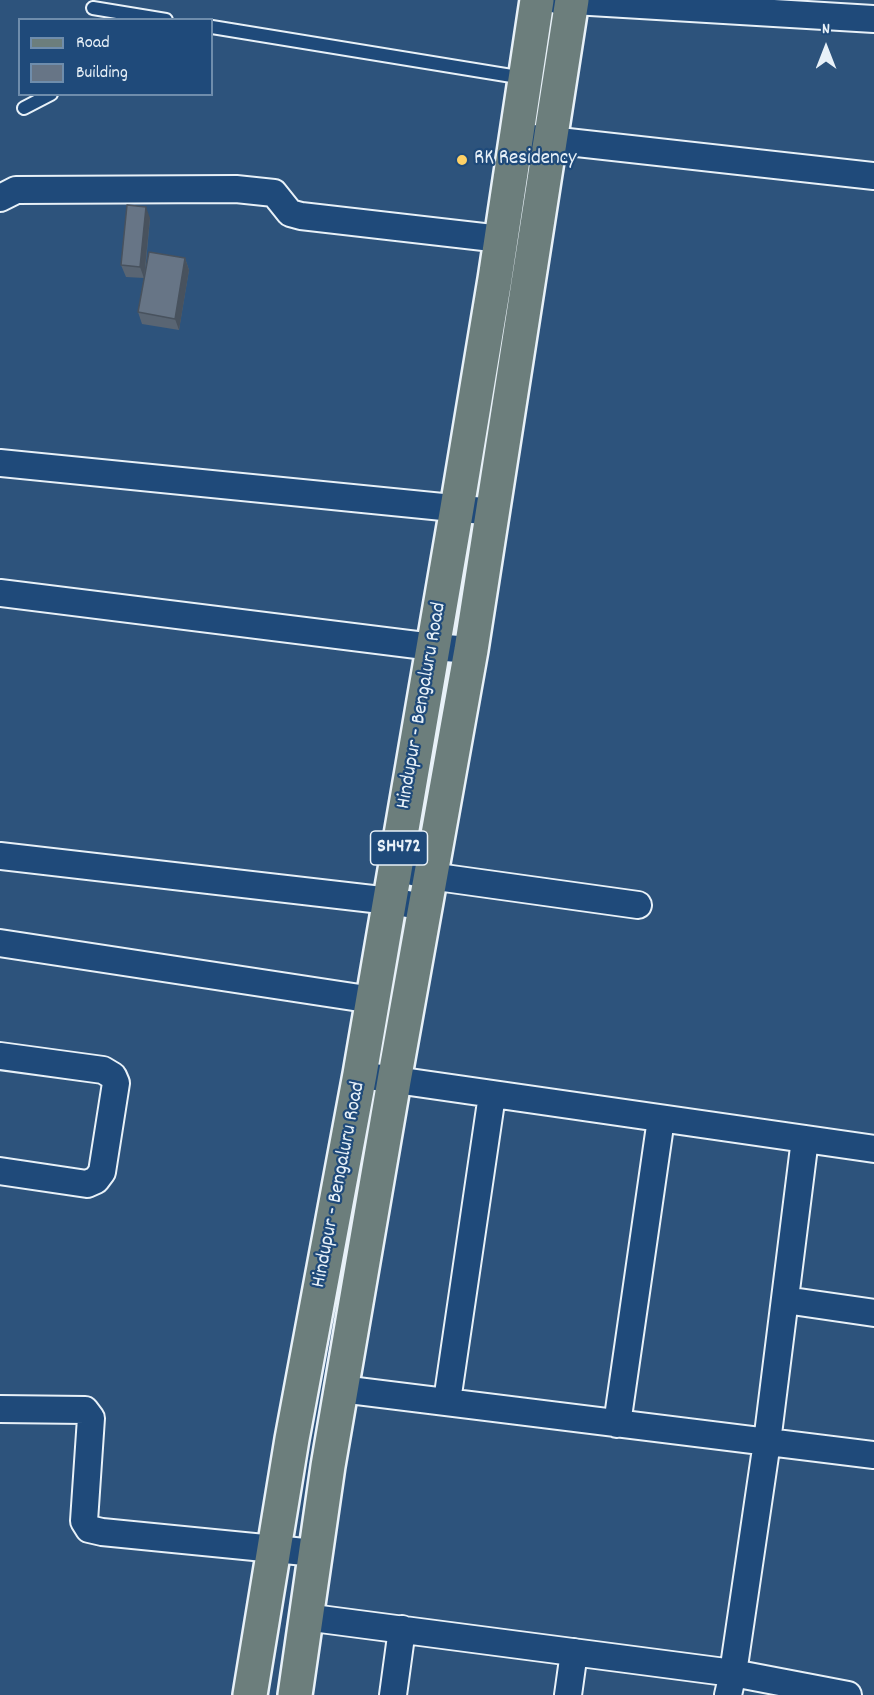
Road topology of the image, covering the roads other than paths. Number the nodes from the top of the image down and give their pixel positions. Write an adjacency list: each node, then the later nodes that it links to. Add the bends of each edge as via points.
1 (537, 0): 7 (main road, Hindupur - Bengaluru Road / SH472)
2 (567, 1): 5 (street); 7 (main road, Hindupur - Bengaluru Road / SH472)
3 (92, 9): 4 (lane)
4 (153, 18)
5 (874, 19)
6 (213, 27): 7 (lane)
7 (542, 81): 10 (main road, Hindupur - Bengaluru Road / SH472); 11 (main road, Hindupur - Bengaluru Road / SH472)
8 (47, 96): 9 (lane)
9 (24, 108)
10 (517, 136): 11 (street); 14 (main road, Hindupur - Bengaluru Road / SH472)
11 (551, 140): 12 (street); 17 (main road, Hindupur - Bengaluru Road / SH472)
12 (874, 171)
13 (0, 198): 14 (street, via 16,190 236,189 274,193 290,213 301,216)
14 (501, 239): 16 (main road, Hindupur - Bengaluru Road / SH472)
15 (0, 463): 16 (street)
16 (457, 508): 17 (street); 19 (main road, Hindupur - Bengaluru Road / SH472)
17 (493, 512): 20 (main road, Hindupur - Bengaluru Road / SH472)
18 (0, 593): 19 (street)
19 (433, 647): 20 (street); 22 (main road, Hindupur - Bengaluru Road / SH472)
20 (471, 650): 23 (main road, Hindupur - Bengaluru Road / SH472)
21 (0, 856): 24 (street)
22 (396, 868): 23 (street); 24 (main road, Hindupur - Bengaluru Road / SH472)
23 (428, 891): 24 (street); 25 (street); 30 (main road, Hindupur - Bengaluru Road / SH472)
24 (390, 901): 27 (main road, Hindupur - Bengaluru Road / SH472)
25 (638, 905)
26 (0, 943): 27 (street)
27 (373, 1000): 29 (main road, Hindupur - Bengaluru Road / SH472)
28 (0, 1056): 35 (street, via 103,1070 116,1083 102,1172 96,1180 87,1184)
29 (360, 1074): 30 (street); 44 (main road, Hindupur - Bengaluru Road / SH472)
30 (393, 1081): 31 (street); 38 (main road, Hindupur - Bengaluru Road / SH472)
31 (492, 1095): 32 (street); 39 (street)
32 (662, 1119): 33 (street); 41 (street)
33 (805, 1139): 34 (street); 36 (street)
34 (874, 1149)
35 (0, 1171)
36 (785, 1300): 37 (street); 42 (street)
37 (874, 1313)
38 (341, 1389): 39 (street); 45 (main road, Hindupur - Bengaluru Road / SH472)
39 (447, 1401): 41 (street)
40 (0, 1409): 44 (street, via 85,1410 91,1418 84,1521 89,1529)
41 (617, 1424): 42 (street)
42 (767, 1442): 43 (street); 49 (street)
43 (874, 1455)
44 (274, 1548): 45 (street); 50 (main road, Hindupur - Bengaluru Road / SH472)
45 (315, 1553): 46 (main road, Hindupur - Bengaluru Road / SH472)
46 (305, 1617): 47 (street); 51 (main road, Hindupur - Bengaluru Road / SH472)
47 (402, 1629): 48 (street); 52 (street)
48 (574, 1652): 49 (street); 53 (street)
49 (730, 1684): 54 (street)
50 (250, 1695)
51 (295, 1695)
52 (393, 1695)
53 (568, 1695)
54 (848, 1695)

